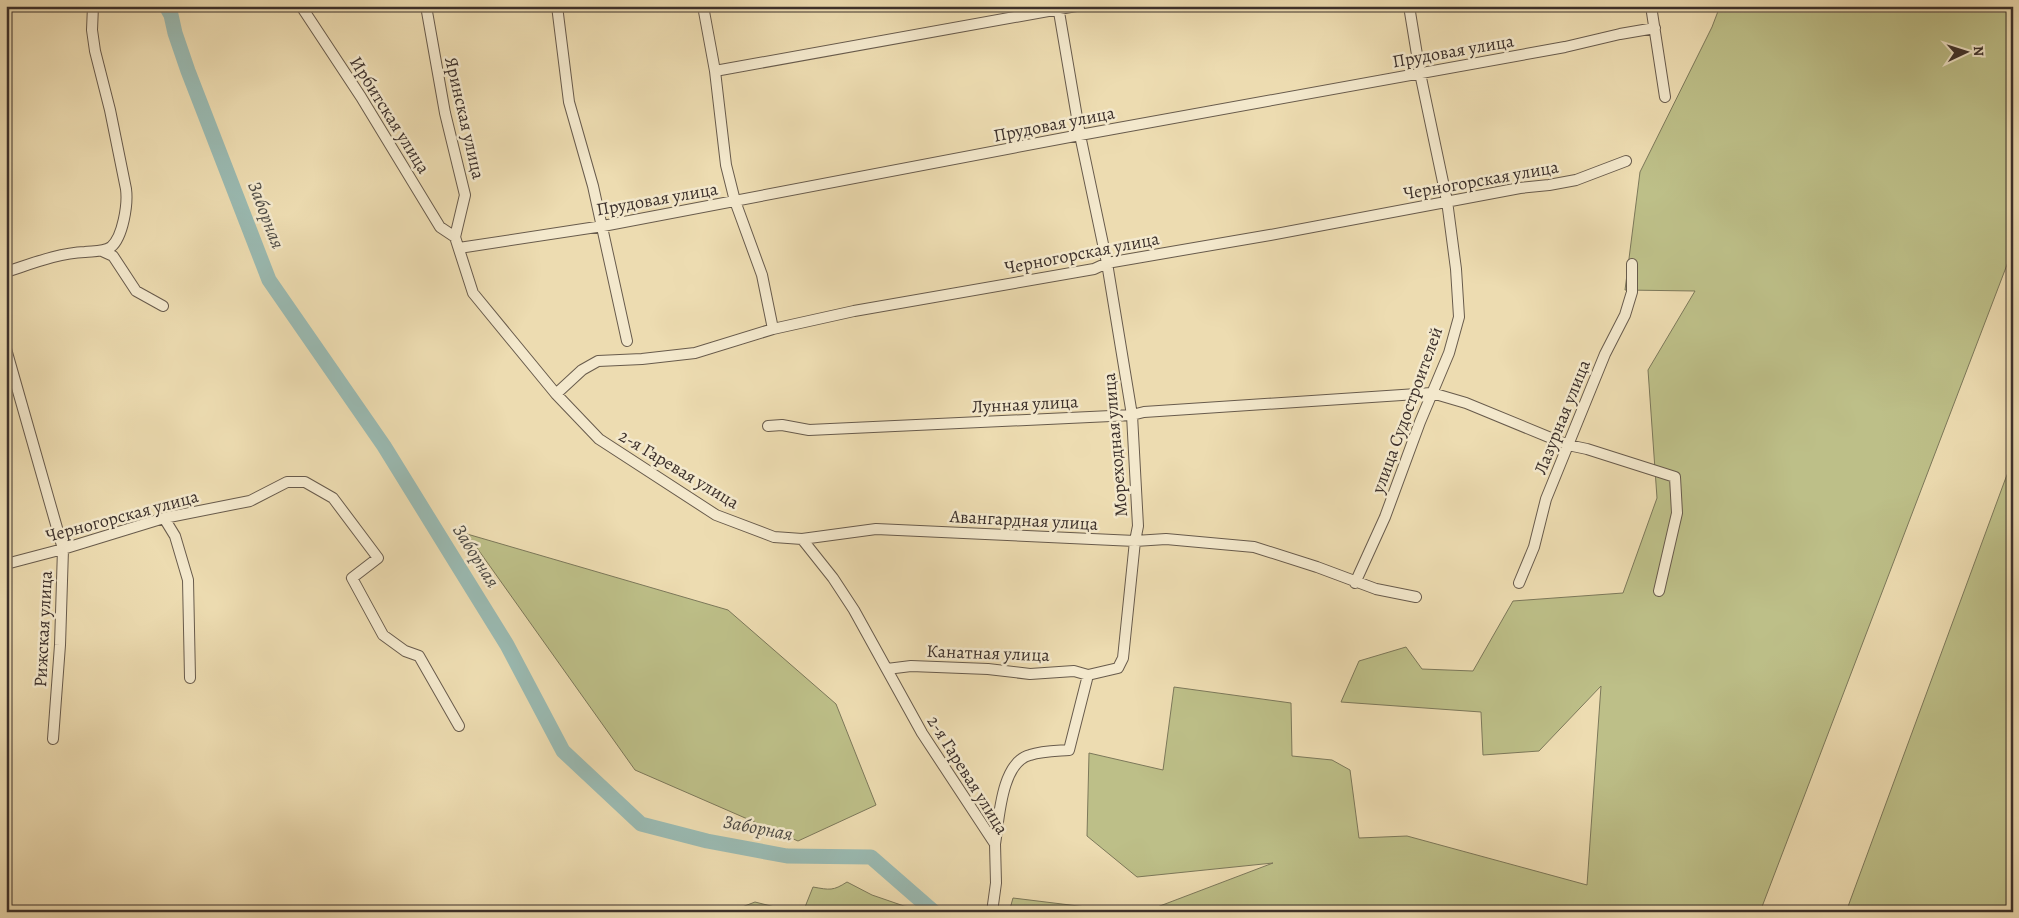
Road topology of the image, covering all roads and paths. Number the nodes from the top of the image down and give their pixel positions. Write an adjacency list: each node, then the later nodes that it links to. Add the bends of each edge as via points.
1 (93, 6): 21 (street, via 95,51 127,201 117,240)
2 (301, 6): 19 (street, Ирбитская улица, via 440,227)
3 (426, 6): 19 (street, Яринская улица, via 445,113 466,195)
4 (557, 6): 18 (street, via 569,102)
5 (703, 6): 11 (street)
6 (1076, 6): 9 (street)
7 (1409, 6): 12 (street, улица Судостроителей)
8 (1651, 6): 10 (street)
9 (1058, 8): 11 (street); 14 (street, Мореходная улица)
10 (1655, 28): 12 (street, Прудовая улица); 13 (street)
11 (715, 71): 16 (street, via 726,165)
12 (1420, 72): 14 (street, Прудовая улица); 17 (street, улица Судостроителей)
13 (1665, 97)
14 (1080, 135): 16 (street, Прудовая улица); 22 (street, Мореходная улица)
15 (1626, 161): 17 (street, Черногорская улица, via 1576,180)
16 (735, 201): 18 (street, Прудовая улица); 26 (street, via 762,275)
17 (1447, 201): 22 (street, Черногорская улица); 29 (street, улица Судостроителей, via 1459,317 1449,353)
18 (603, 226): 20 (street, Прудовая улица); 27 (street)
19 (455, 237): 20 (street, 2-я Гаревая улица)
20 (459, 248): 30 (street, 2-я Гаревая улица, via 473,293)
21 (102, 251): 24 (street, via 52,258); 25 (street, via 113,256 136,291)
22 (1106, 263): 26 (street, Черногорская улица, via 1094,269 854,311); 31 (street, Мореходная улица)
23 (1632, 264): 33 (street, Лазурная улица, via 1632,292 1625,315 1604,354)
24 (6, 272)
25 (163, 306)
26 (773, 329): 30 (street, Черногорская улица, via 695,353 598,361 582,370)
27 (627, 341)
28 (6, 349): 37 (street, Рижская улица)
29 (1432, 393): 31 (street, Лунная улица); 33 (street, via 1466,403); 39 (street, улица Судостроителей, via 1385,517)
30 (556, 394): 35 (street, 2-я Гаревая улица, via 599,439 716,515 774,537)
31 (1132, 415): 32 (street, Лунная улица, via 809,430); 36 (street, Мореходная улица, via 1138,526)
32 (768, 426)
33 (1568, 445): 40 (street, Лазурная улица, via 1546,499 1534,548); 41 (street, via 1675,477 1677,512)
34 (164, 518): 37 (street, Черногорская улица); 45 (street, via 175,536 188,580); 46 (street, Черногорская улица, via 250,502 287,482 305,482 333,498 378,558 352,578 382,635 405,651 419,656)
35 (802, 539): 36 (street, Авангардная улица, via 876,529); 43 (street, 2-я Гаревая улица, via 854,610)
36 (1135, 542): 39 (street, Авангардная улица, via 1166,539 1254,548 1317,567); 44 (street, Мореходная улица, via 1123,658 1118,668)
37 (63, 549): 38 (street, Черногорская улица); 47 (street, Рижская улица)
38 (6, 564)
39 (1355, 583): 42 (street, Авангардная улица)
40 (1519, 583)
41 (1659, 590)
42 (1416, 597)
43 (887, 669): 44 (street, Канатная улица, via 911,666 1030,674 1074,671); 48 (street, 2-я Гаревая улица, via 922,733)
44 (1088, 675): 48 (street, via 1069,750 1028,755 1014,767 1004,789)
45 (190, 678)
46 (459, 726)
47 (53, 739)
48 (995, 844): 49 (street, 2-я Гаревая улица, via 996,883)
49 (992, 912)

